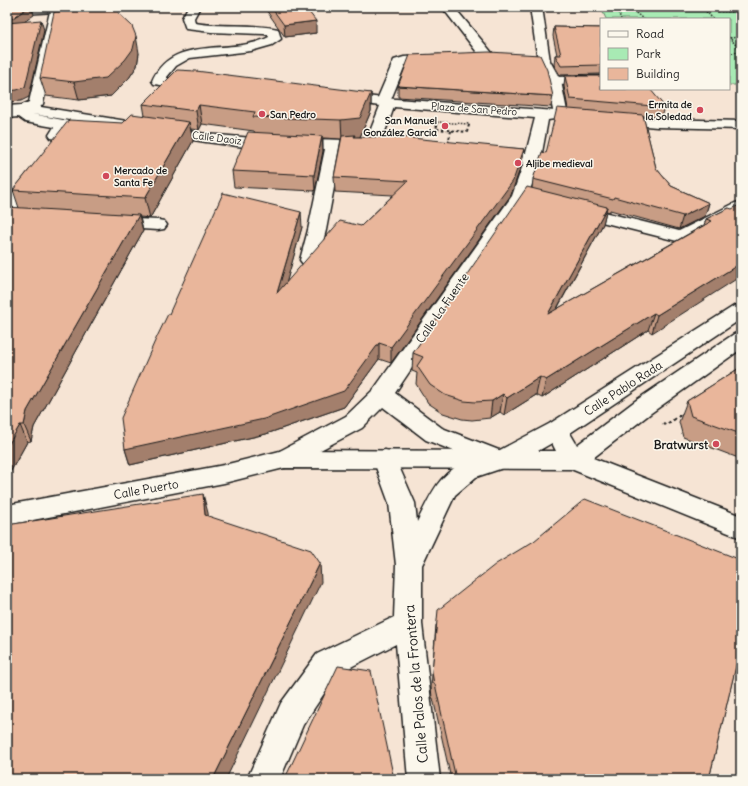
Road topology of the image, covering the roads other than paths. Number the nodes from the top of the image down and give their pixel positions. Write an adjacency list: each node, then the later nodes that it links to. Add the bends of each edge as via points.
1 (194, 7): 14 (street, via 188,18 190,26 203,29 260,29 274,32 275,39 268,44 185,55 162,72 159,81)
2 (448, 7): 6 (street)
3 (536, 7): 11 (street)
4 (56, 8): 5 (street); 17 (street, via 36,104)
5 (7, 12)
6 (488, 57): 7 (street); 8 (street)
7 (472, 58)
8 (502, 58)
9 (450, 59): 16 (street, via 399,63)
10 (530, 60): 11 (street)
11 (544, 60): 13 (street)
12 (600, 80): 13 (street)
13 (554, 81): 20 (street)
14 (187, 83)
15 (330, 96): 16 (street, Plaza de San Pedro)
16 (385, 102): 20 (street, Plaza de San Pedro); 22 (street, via 376,136)
17 (30, 108): 18 (street, Calle Daoiz); 24 (street, Calle Daoiz, via 206,138 253,143)
18 (7, 110)
19 (7, 114): 29 (street, via 20,113 30,119 63,124 56,135 69,135 11,206)
20 (554, 115): 21 (street, Plaza de San Pedro, via 664,123); 26 (street, Calle La Fuente, via 541,119)
21 (741, 125)
22 (369, 142): 23 (street); 24 (street, Calle Daoiz)
23 (392, 144)
24 (334, 145): 32 (street)
25 (446, 149): 26 (street)
26 (533, 158): 35 (street, Calle La Fuente, via 527,197)
27 (562, 206): 28 (street, via 681,237)
28 (741, 207)
29 (12, 216)
30 (95, 222): 31 (street)
31 (158, 226)
32 (309, 260)
33 (741, 310): 36 (street, Calle Pablo Rada)
34 (741, 339): 40 (street, via 643,407)
35 (382, 395): 37 (street, Calle La Fuente, via 354,422); 39 (street, via 434,434)
36 (557, 430): 39 (street, Calle Pablo Rada); 40 (street)
37 (284, 459): 38 (street); 41 (street, Calle Puerto, via 224,474)
38 (385, 459): 39 (street); 43 (street, Calle Palos de la Frontera, via 402,503)
39 (501, 460): 40 (street); 43 (street, via 468,470 446,489)
40 (573, 460): 42 (street)
41 (7, 514)
42 (741, 527)
43 (409, 565): 44 (street, Calle Palos de la Frontera)
44 (408, 624): 45 (street, via 327,664 292,714); 46 (street, Calle Palos de la Frontera)
45 (263, 779)
46 (424, 779)

